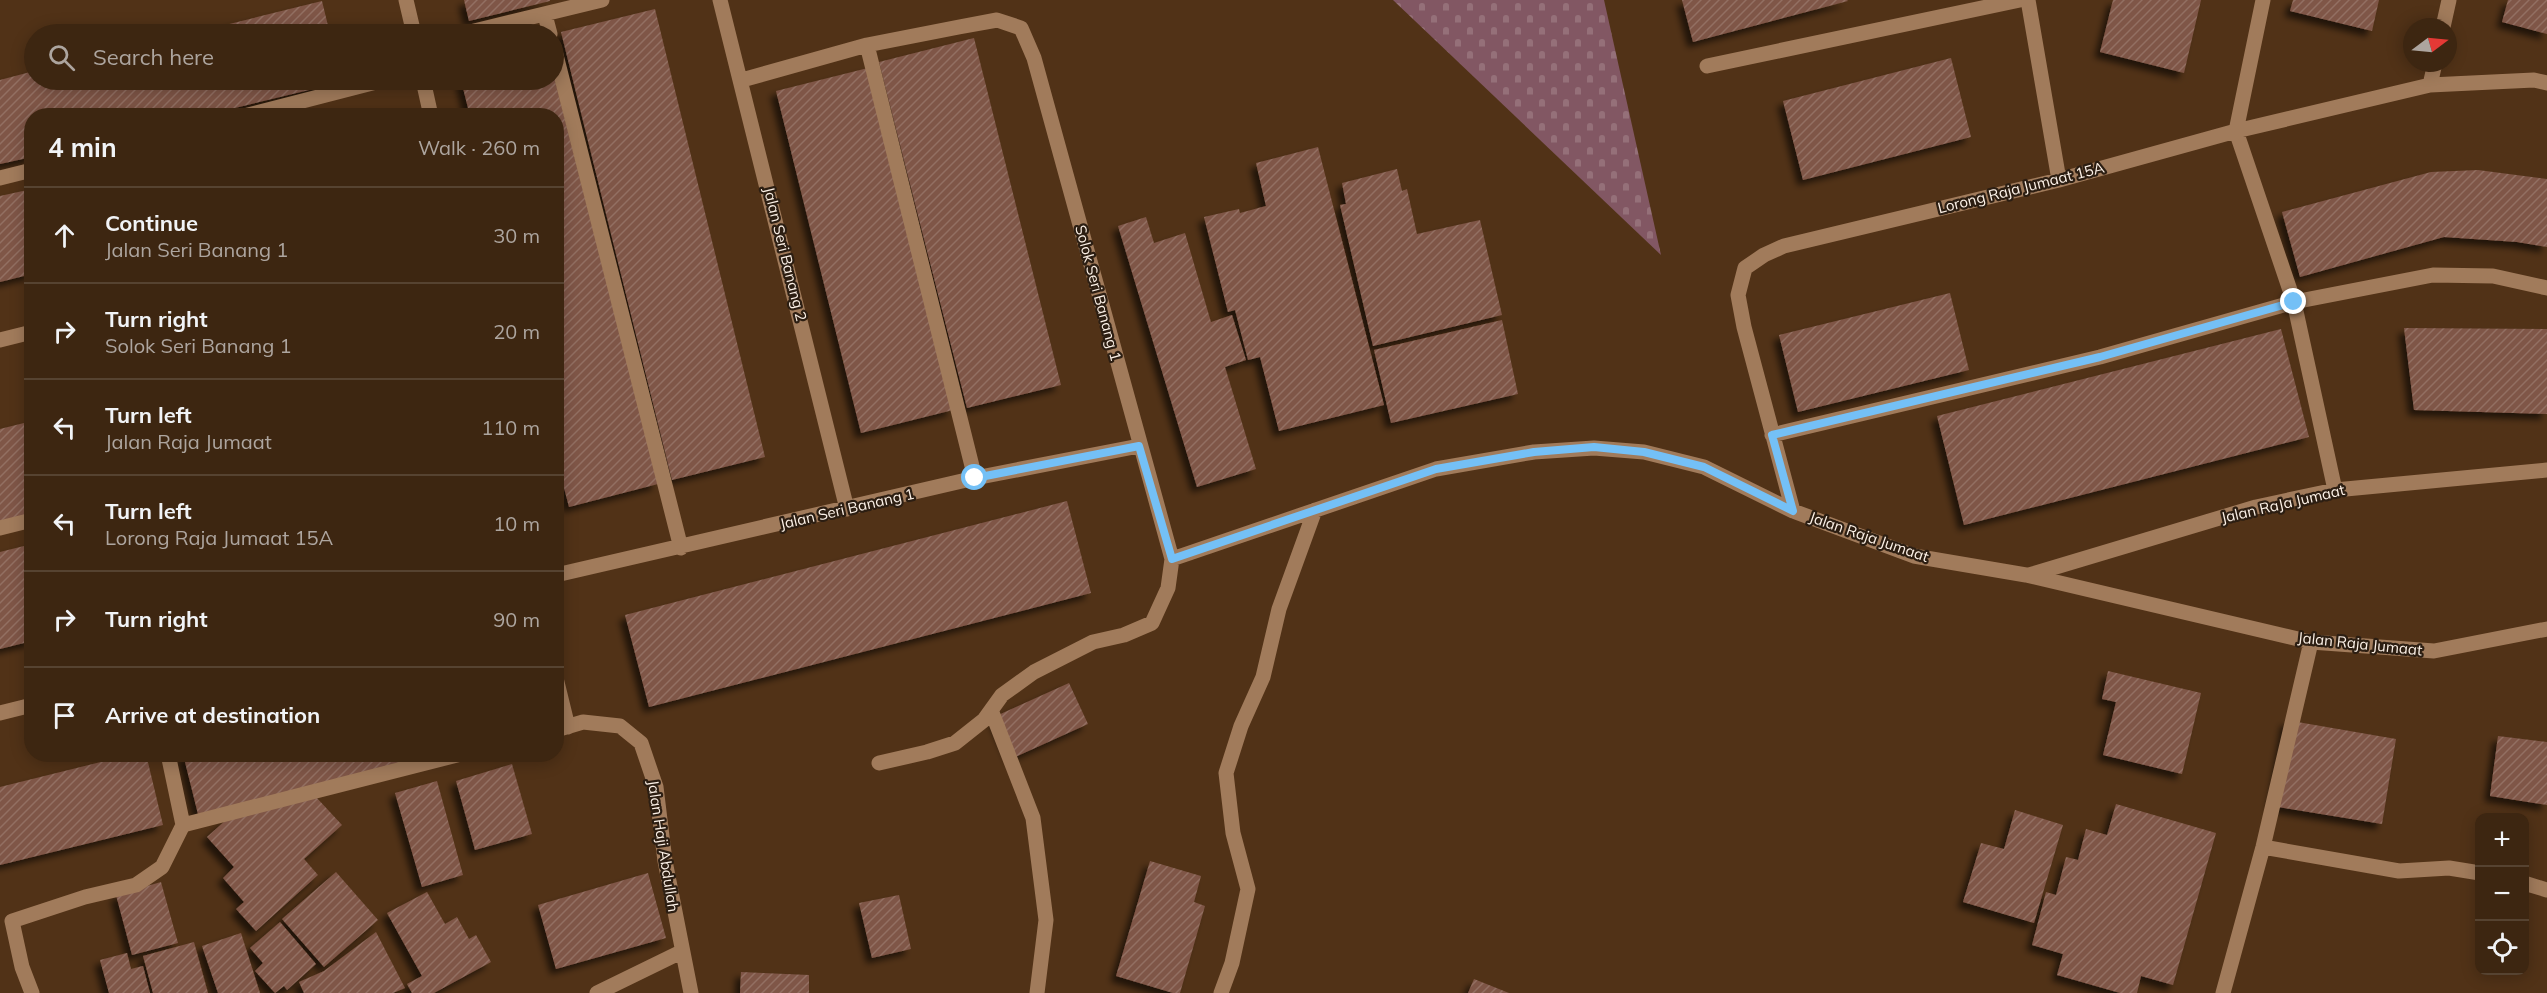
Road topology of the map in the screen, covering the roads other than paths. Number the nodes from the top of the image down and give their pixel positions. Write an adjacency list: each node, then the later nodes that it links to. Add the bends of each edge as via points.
1 (406, 0): 10 (street)
2 (602, 0): 8 (street)
3 (720, 0): 16 (street, Jalan Seri Banang 2)
4 (2020, 0): 14 (street)
5 (2028, 0): 27 (street)
6 (2263, 0): 24 (street)
7 (2449, 0): 9 (street)
8 (545, 15): 11 (street); 12 (street)
9 (2445, 18)
10 (412, 24)
11 (506, 24)
12 (547, 24)
13 (867, 45): 16 (street); 33 (street, Solok Seri Banang 1, via 997,20 1021,28 1034,58); 35 (street)
14 (1707, 66)
15 (2433, 72): 18 (street)
16 (742, 80): 37 (street, Jalan Seri Banang 2)
17 (2547, 83): 18 (street, Lorong Raja Jumaat 15A, via 2534,80)
18 (2430, 85): 24 (street, Lorong Raja Jumaat 15A)
19 (564, 86): 42 (street)
20 (345, 90): 22 (street)
21 (425, 90): 23 (street)
22 (275, 108)
23 (429, 108)
24 (2236, 131): 27 (street, Lorong Raja Jumaat 15A); 29 (street)
25 (24, 172): 26 (street)
26 (0, 178)
27 (2059, 180): 32 (street, Lorong Raja Jumaat 15A, via 1784,246 1745,268 1738,295)
28 (2547, 288): 29 (street, via 2493,276 2433,275)
29 (2294, 302): 32 (street, via 2100,357); 36 (street)
30 (24, 334): 31 (street)
31 (0, 340)
32 (1772, 435): 39 (street, Lorong Raja Jumaat 15A)
33 (1139, 446): 35 (street, Jalan Seri Banang 1); 43 (street, Solok Seri Banang 1)
34 (2547, 470): 36 (street, Jalan RaJa Jumaat)
35 (975, 478): 37 (street, Jalan Seri Banang 1)
36 (2336, 490): 45 (street, Jalan RaJa Jumaat, via 2256,507)
37 (847, 509): 42 (street, Jalan Seri Banang 1)
38 (1315, 510): 39 (street, Jalan Raja Jumaat, via 1436,469 1534,452 1594,447 1644,452 1704,467); 43 (street, Jalan Raja Jumaat); 65 (street, via 1279,609 1263,677 1226,773 1233,833 1248,889 1232,963)
39 (1793, 511): 45 (street, Jalan Raja Jumaat, via 1914,556)
40 (24, 522): 41 (street)
41 (0, 528)
42 (681, 548): 44 (street, Jalan Seri Banang 1)
43 (1172, 559): 49 (street, via 1168,588 1152,623 1093,642 1034,672 1002,695)
44 (564, 573)
45 (2026, 575): 47 (street, Jalan Raja Jumaat)
46 (2547, 629): 47 (street, Jalan Raja Jumaat, via 2434,651)
47 (2312, 642): 56 (street)
48 (24, 707): 50 (street)
49 (991, 710): 54 (street, via 955,743); 64 (street, via 1033,818 1046,920)
50 (0, 713)
51 (564, 728): 60 (street, Jalan Haji Abdullah, via 583,722 621,726 641,743 656,787 664,861)
52 (170, 762): 55 (street)
53 (430, 762): 55 (street)
54 (879, 763)
55 (183, 825): 61 (street, via 162,867 136,885 12,921)
56 (2263, 847): 57 (street, via 2399,871 2449,868); 66 (street)
57 (2475, 872)
58 (2529, 885): 59 (street)
59 (2547, 890)
60 (681, 952): 62 (street); 63 (street, Jalan Haji Abdullah)
61 (32, 993)
62 (597, 993)
63 (691, 993)
64 (1037, 993)
65 (1221, 993)
66 (2223, 993)

